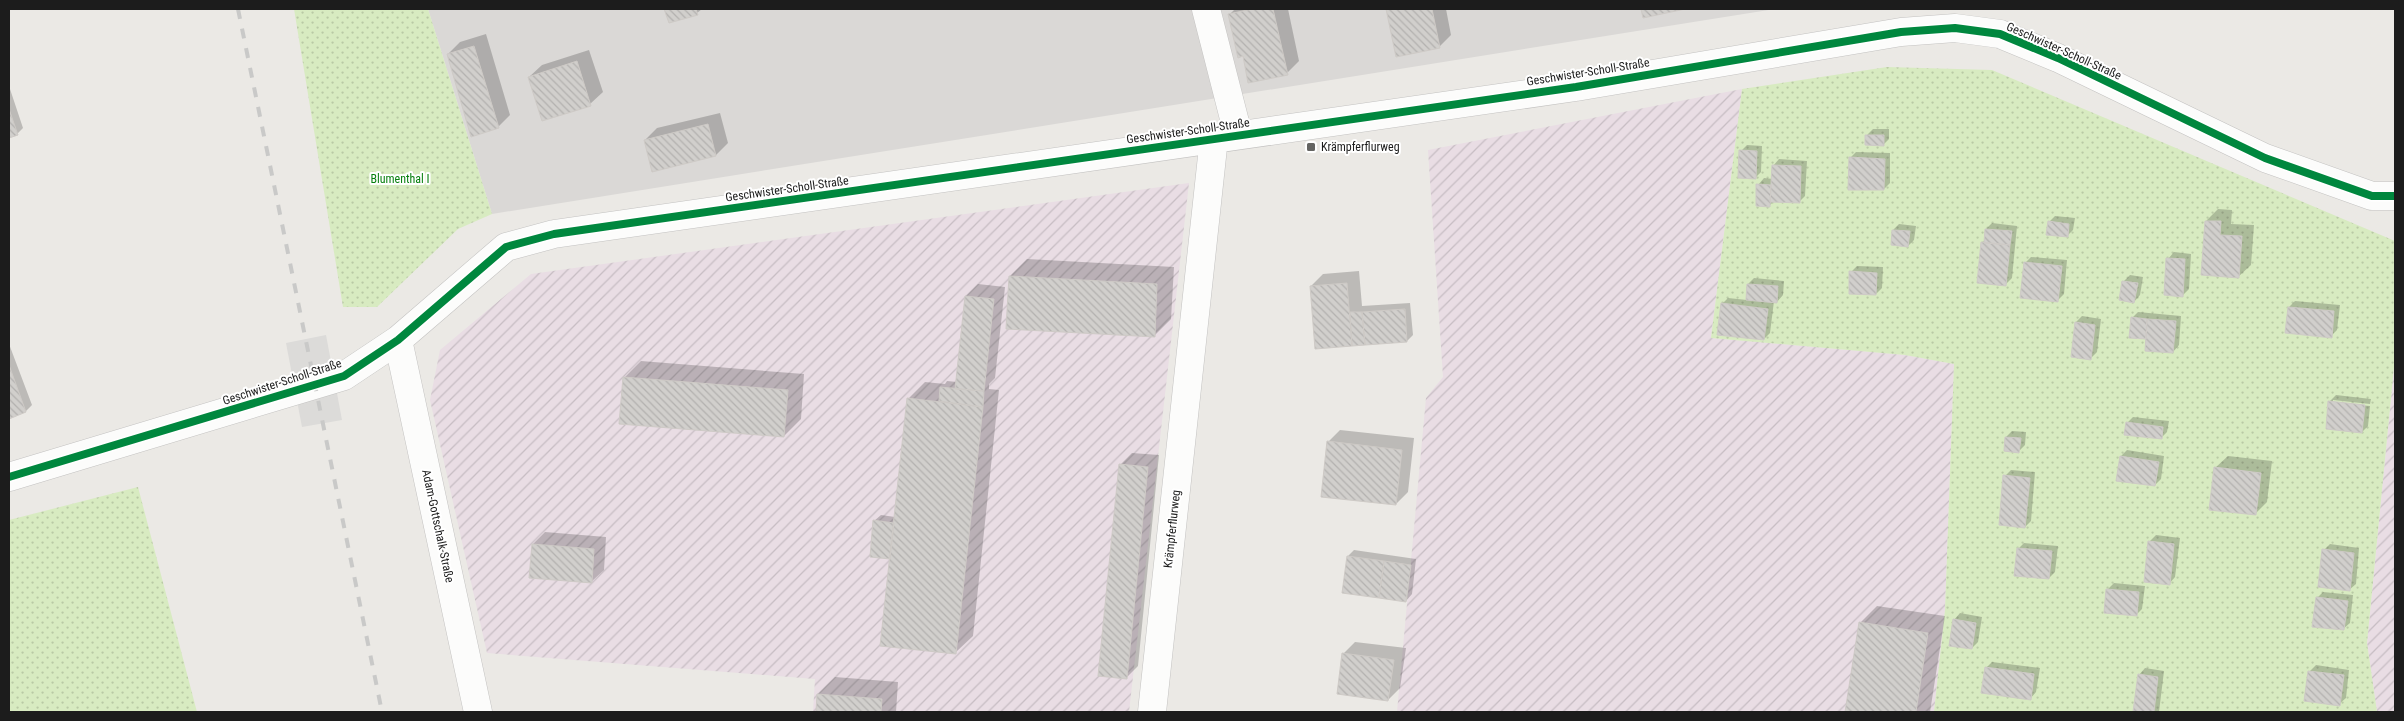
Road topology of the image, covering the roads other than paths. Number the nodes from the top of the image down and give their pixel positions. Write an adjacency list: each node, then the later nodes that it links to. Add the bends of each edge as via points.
1 (1206, 9): 2 (street, Geschwister-Scholl-Straße)
2 (1226, 136): 3 (street, Geschwister-Scholl-Straße, via 1576,87 1843,40 1955,28 2000,34 2058,58 2265,158 2372,196); 4 (street, Geschwister-Scholl-Straße, via 554,234 506,247); 7 (street, Krämpferflurweg)
3 (2395, 196)
4 (398, 340): 5 (street, Geschwister-Scholl-Straße, via 344,376); 6 (street, Adam-Gottschalk-Straße)
5 (9, 477)
6 (478, 712)
7 (1152, 712)

